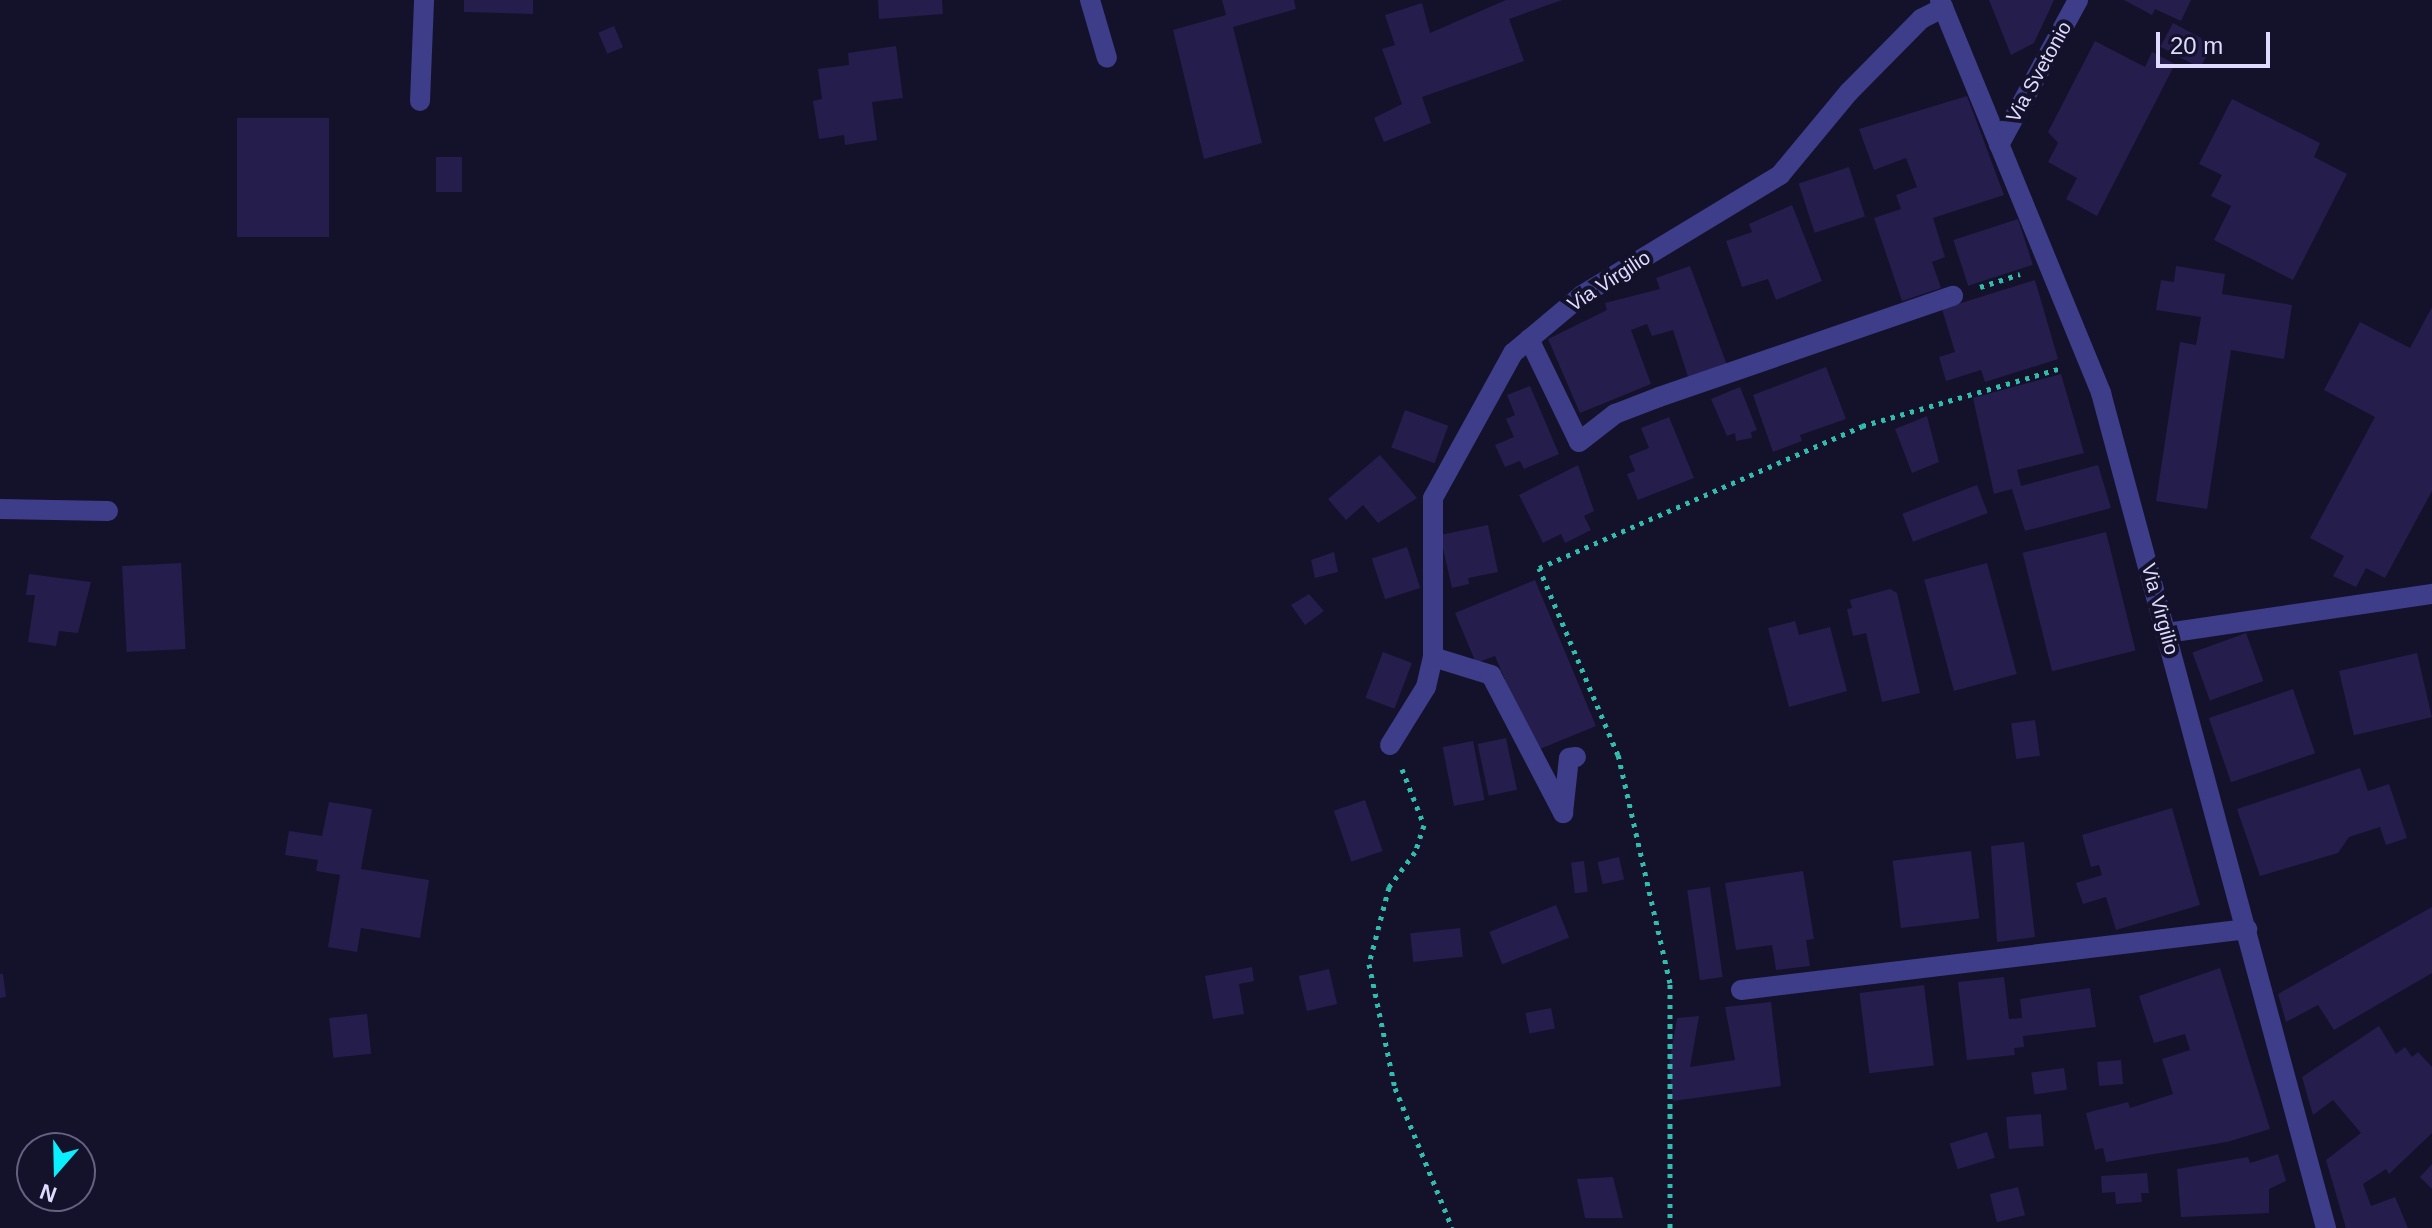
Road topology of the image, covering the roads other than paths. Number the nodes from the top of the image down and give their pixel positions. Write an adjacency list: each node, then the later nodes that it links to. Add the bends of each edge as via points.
1 (424, 0): 6 (street)
2 (1090, 0): 5 (street)
3 (2078, 0): 7 (street, Via Svetonio)
4 (1941, 4): 7 (street, Via Virgilio); 9 (street, Via Virgilio, via 1849,92 1780,175 1582,295)
5 (1107, 58)
6 (420, 101)
7 (1999, 145): 13 (street, Via Virgilio, via 2088,360)
8 (1953, 296): 9 (street, via 1615,414 1579,442)
9 (1529, 339): 14 (street, Via Virgilio, via 1495,378 1433,498)
10 (0, 509): 11 (street)
11 (108, 511)
12 (2432, 594): 13 (street)
13 (2167, 633): 17 (street, Via Virgilio)
14 (1433, 657): 15 (street, Via Virgilio, via 1426,687); 16 (street, via 1491,675 1563,813 1569,758)
15 (1390, 745)
16 (1576, 757)
17 (2247, 929): 18 (street); 19 (street, Via Virgilio)
18 (1741, 990)
19 (2326, 1228)

